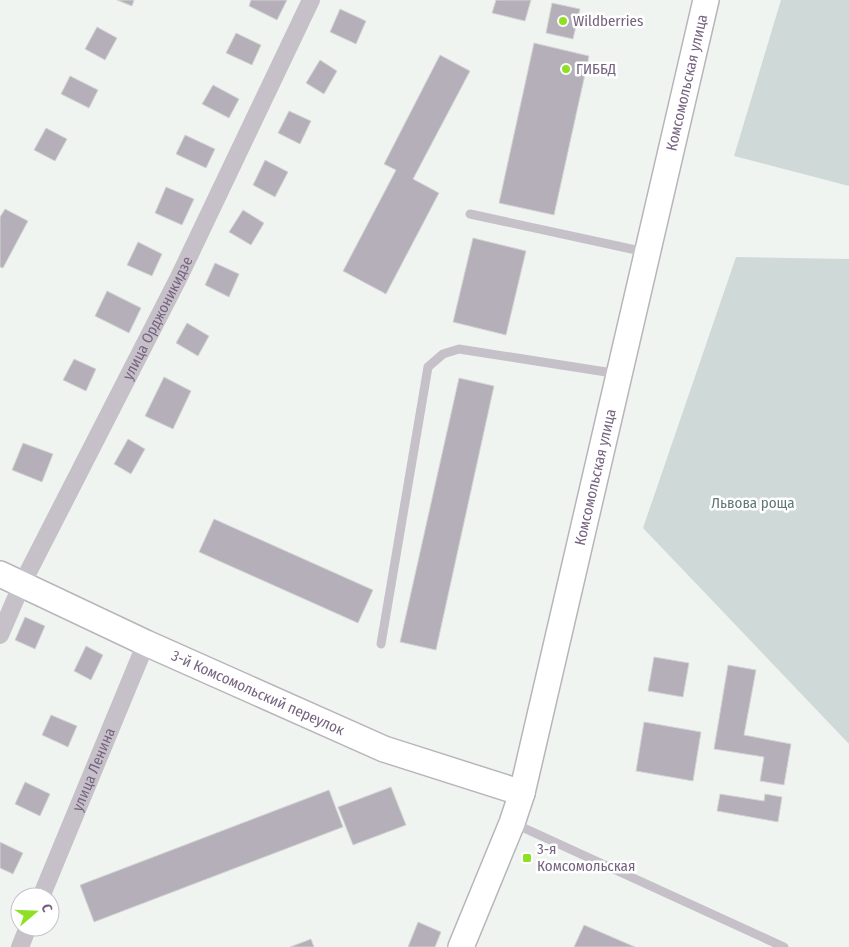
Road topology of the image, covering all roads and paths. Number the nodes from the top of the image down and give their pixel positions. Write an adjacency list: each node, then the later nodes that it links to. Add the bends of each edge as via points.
1 (311, 0): 6 (street, улица Орджоникидзе, via 179,277)
2 (706, 0): 4 (main road, Комсомольская улица)
3 (470, 214): 4 (lane)
4 (648, 252): 5 (main road, Комсомольская улица)
5 (619, 374): 9 (lane, via 459,349 443,354 428,367); 10 (main road, Комсомольская улица)
6 (11, 579): 7 (street, улица Орджоникидзе); 8 (main road, 3-й Комсомольский переулок)
7 (0, 635)
8 (146, 643): 10 (main road, 3-й Комсомольский переулок, via 384,749); 12 (street, улица Ленина)
9 (381, 644)
10 (522, 793): 11 (main road, Комсомольская улица)
11 (512, 823): 13 (main road, Комсомольская улица); 14 (lane)
12 (45, 887)
13 (461, 947)
14 (784, 947)

